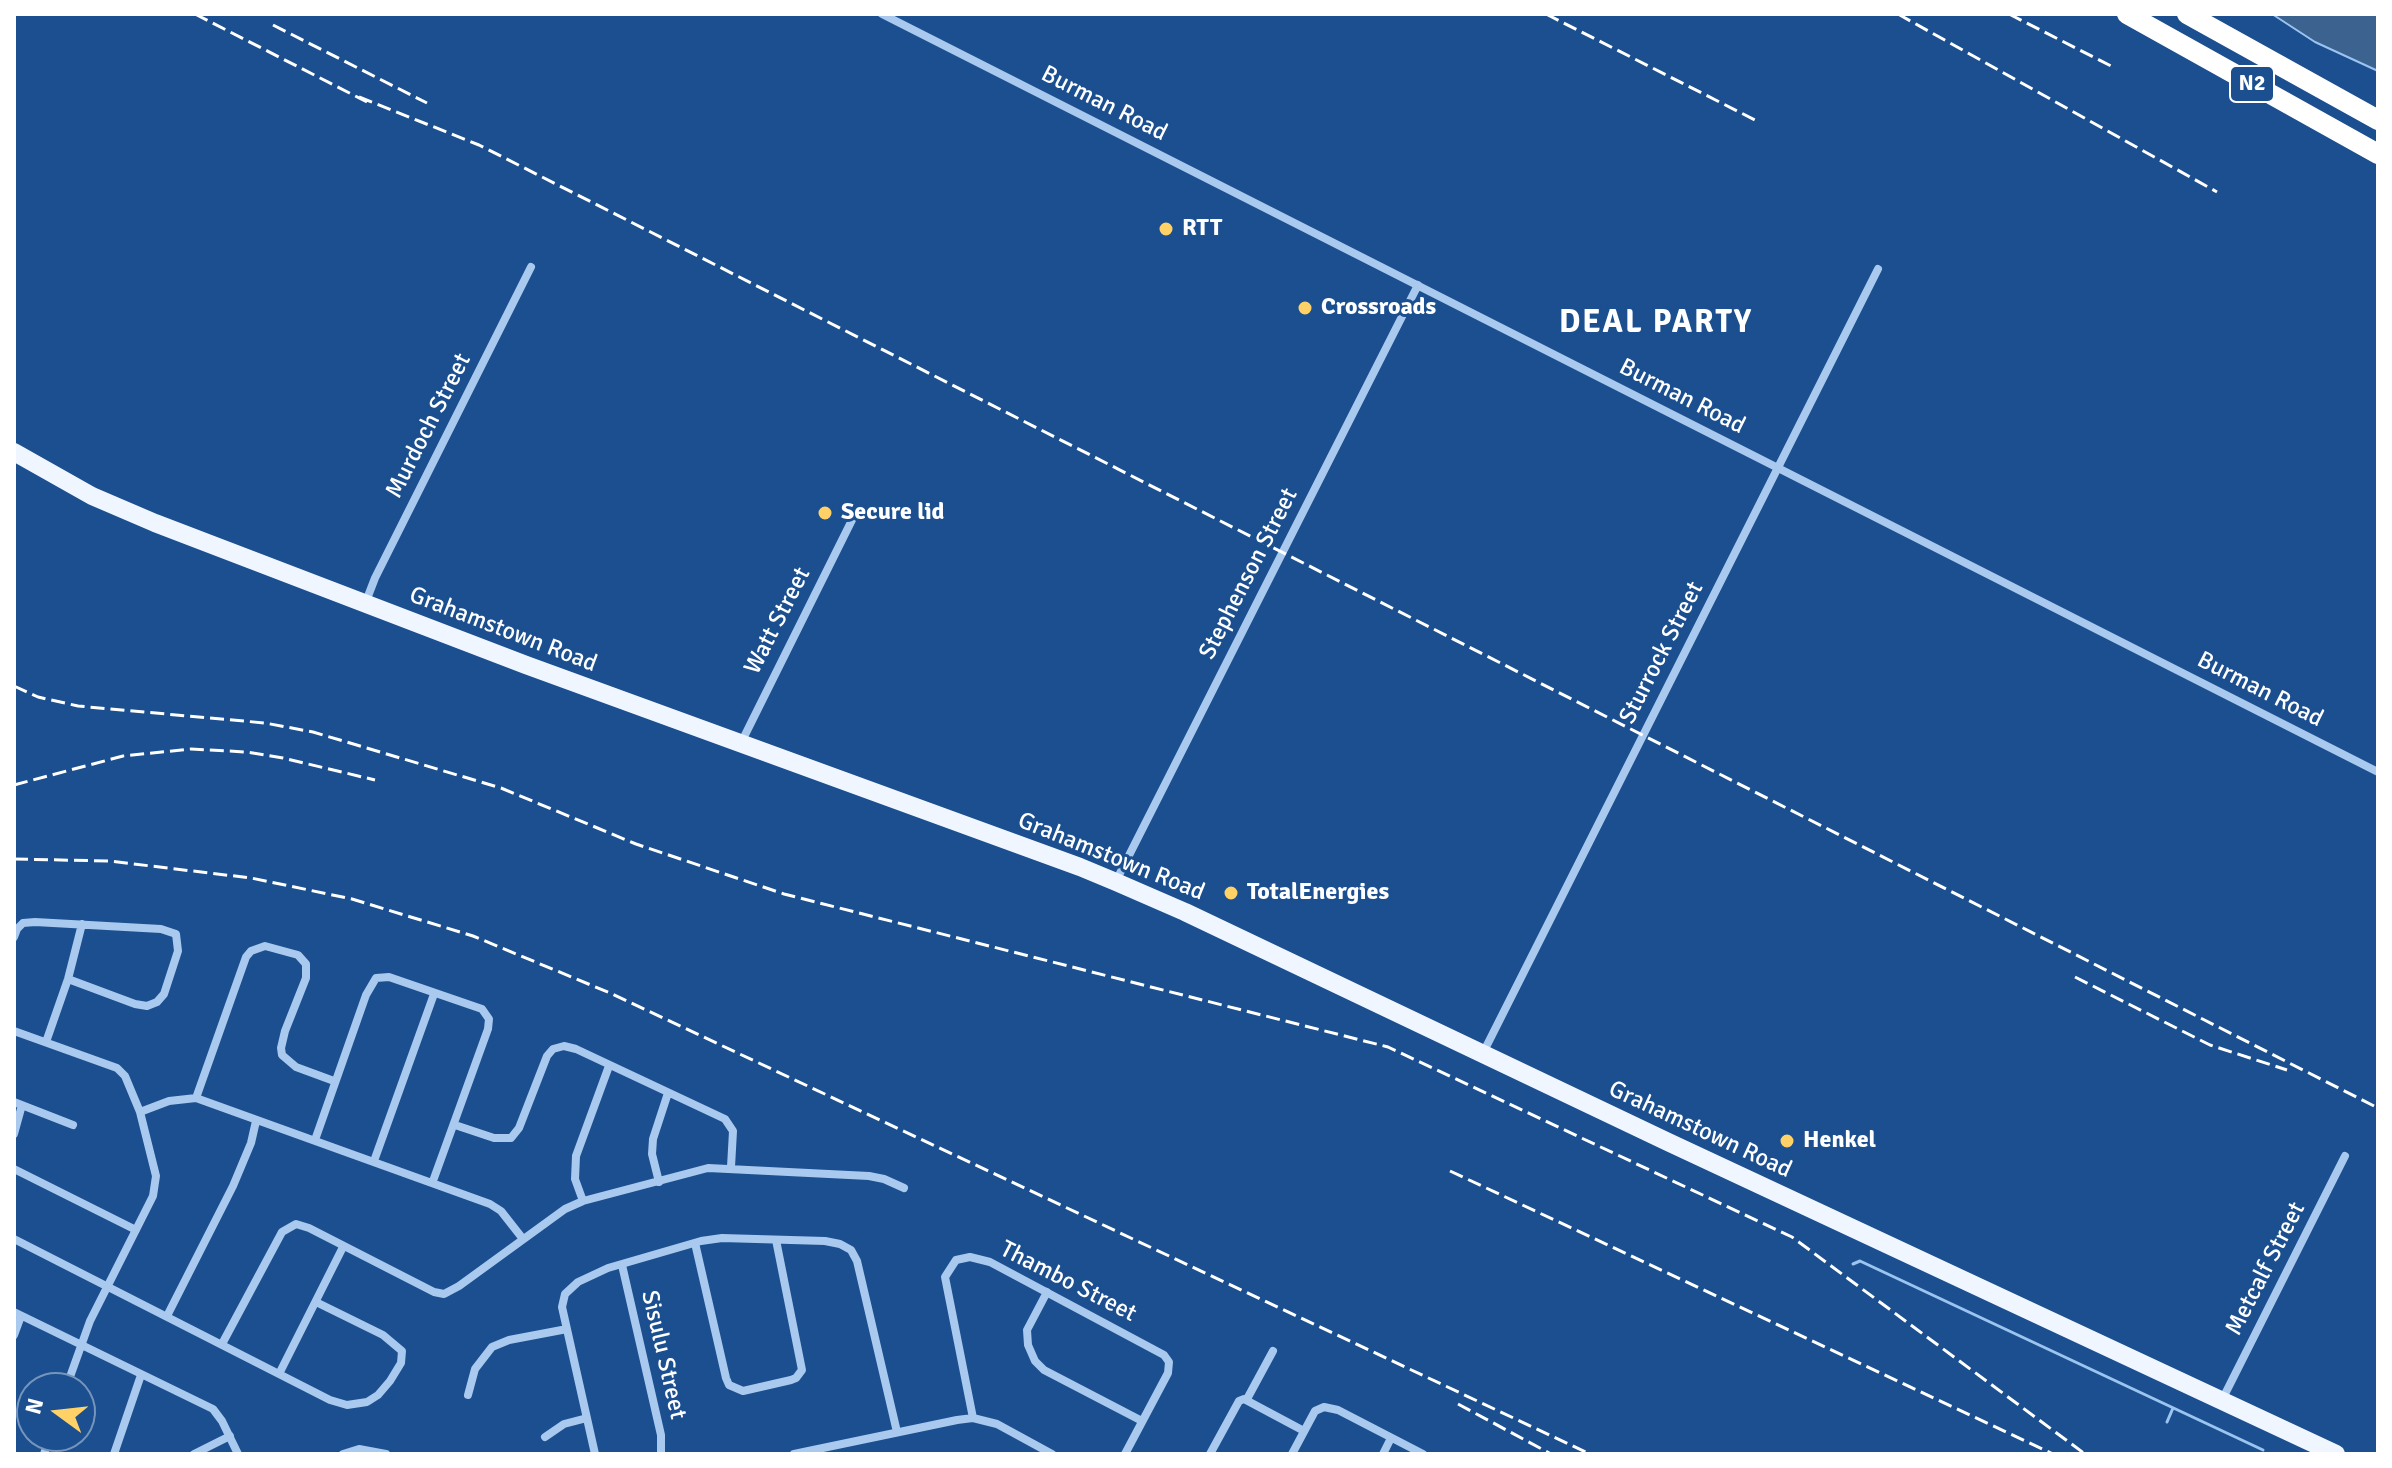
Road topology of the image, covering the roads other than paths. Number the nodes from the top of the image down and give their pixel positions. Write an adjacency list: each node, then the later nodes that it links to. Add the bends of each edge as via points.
1 (882, 14): 8 (street, Burman Road)
2 (2127, 14): 5 (highway, N2)
3 (2187, 14): 4 (highway, N2)
4 (2378, 120)
5 (2378, 154)
6 (531, 267): 12 (street, Murdoch Street)
7 (1878, 269): 10 (street, Sturrock Street)
8 (1418, 285): 10 (street, Burman Road); 15 (street, Stephenson Street)
9 (14, 452): 12 (main road, Grahamstown Road, via 92,496)
10 (1778, 468): 14 (street, Burman Road); 22 (street, Sturrock Street)
11 (853, 518): 13 (street, Watt Street)
12 (365, 604): 13 (main road, Grahamstown Road)
13 (741, 743): 15 (main road, Grahamstown Road)
14 (2378, 772)
15 (1116, 882): 22 (main road, Grahamstown Road)
16 (82, 924): 17 (street, via 27,922); 18 (street); 18 (street, via 172,931 178,951 164,994 147,1006)
17 (14, 937)
18 (68, 979): 21 (street)
19 (434, 994): 24 (street, via 389,977 376,978); 31 (street, via 482,1009 489,1019); 35 (street)
20 (14, 1031): 21 (street)
21 (46, 1042): 28 (street, via 121,1071)
22 (1482, 1054): 64 (main road, Grahamstown Road)
23 (609, 1066): 25 (street); 31 (street, via 576,1049 558,1047 540,1068 511,1138); 41 (street, via 576,1156 575,1179)
24 (334, 1081): 26 (street, via 296,1067 282,1055 306,964 298,955 265,946 246,957); 33 (street)
25 (668, 1093): 36 (street, via 730,1124); 39 (street, via 653,1139)
26 (196, 1098): 28 (street); 29 (street)
27 (18, 1104): 30 (street); 32 (street)
28 (140, 1112): 42 (street, via 156,1186)
29 (256, 1121): 33 (street); 53 (street, via 233,1186)
30 (73, 1125)
31 (455, 1125): 38 (street)
32 (14, 1134)
33 (315, 1140): 35 (street)
34 (2345, 1156): 64 (street, Metcalf Street)
35 (374, 1161): 38 (street)
36 (731, 1167): 39 (street); 40 (street, via 869,1176)
37 (14, 1169): 42 (street)
38 (433, 1181): 44 (street, via 496,1208)
39 (659, 1182): 41 (street)
40 (904, 1188)
41 (583, 1201): 44 (street)
42 (136, 1230): 49 (street)
43 (14, 1239): 49 (street)
44 (523, 1239): 47 (street, via 444,1294)
45 (776, 1240): 46 (street, via 732,1237); 46 (street, via 802,1370 791,1380 743,1391 726,1378); 69 (street, via 840,1244 854,1255)
46 (695, 1243): 48 (street)
47 (343, 1247): 51 (street); 56 (street, via 302,1225 285,1228)
48 (622, 1265): 54 (street, via 569,1289 562,1307); 79 (street, Sisulu Street)
49 (107, 1286): 53 (street); 57 (street)
50 (1047, 1292): 66 (street, Thambo Street, via 970,1257 956,1260 947,1271 947,1294); 67 (street, via 1027,1330 1035,1361); 67 (street, Thambo Street, via 1164,1355 1168,1373)
51 (316, 1302): 60 (street); 60 (street, via 397,1345 402,1356 398,1369 378,1395 355,1405 330,1400)
52 (17, 1314): 55 (street); 57 (street)
53 (167, 1316): 56 (street)
54 (567, 1329): 62 (street, via 492,1347 475,1369); 65 (street)
55 (14, 1335)
56 (222, 1344): 60 (street)
57 (80, 1345): 59 (street); 61 (street)
58 (1273, 1351): 63 (street)
59 (71, 1372)
60 (279, 1374)
61 (141, 1375): 70 (street, via 213,1409); 74 (street)
62 (468, 1395)
63 (1247, 1399): 68 (street); 83 (street, via 1239,1401)
64 (2222, 1401): 87 (main road, Grahamstown Road)
65 (587, 1418): 71 (street, via 564,1424); 78 (street)
66 (973, 1418): 69 (street); 81 (street, via 997,1424)
67 (1142, 1421): 82 (street, Thambo Street)
68 (1304, 1431): 72 (street, via 1315,1411 1330,1407); 84 (street)
69 (897, 1432): 80 (street)
70 (230, 1436): 75 (street); 76 (street)
71 (545, 1437)
72 (1391, 1438): 85 (street); 86 (street)
73 (383, 1453): 77 (street, via 359,1449)
74 (114, 1454)
75 (194, 1454)
76 (238, 1454)
77 (343, 1454)
78 (595, 1454)
79 (661, 1454)
80 (794, 1454)
81 (1052, 1454)
82 (1125, 1454)
83 (1210, 1454)
84 (1292, 1454)
85 (1383, 1454)
86 (1423, 1454)
87 (2336, 1454)

